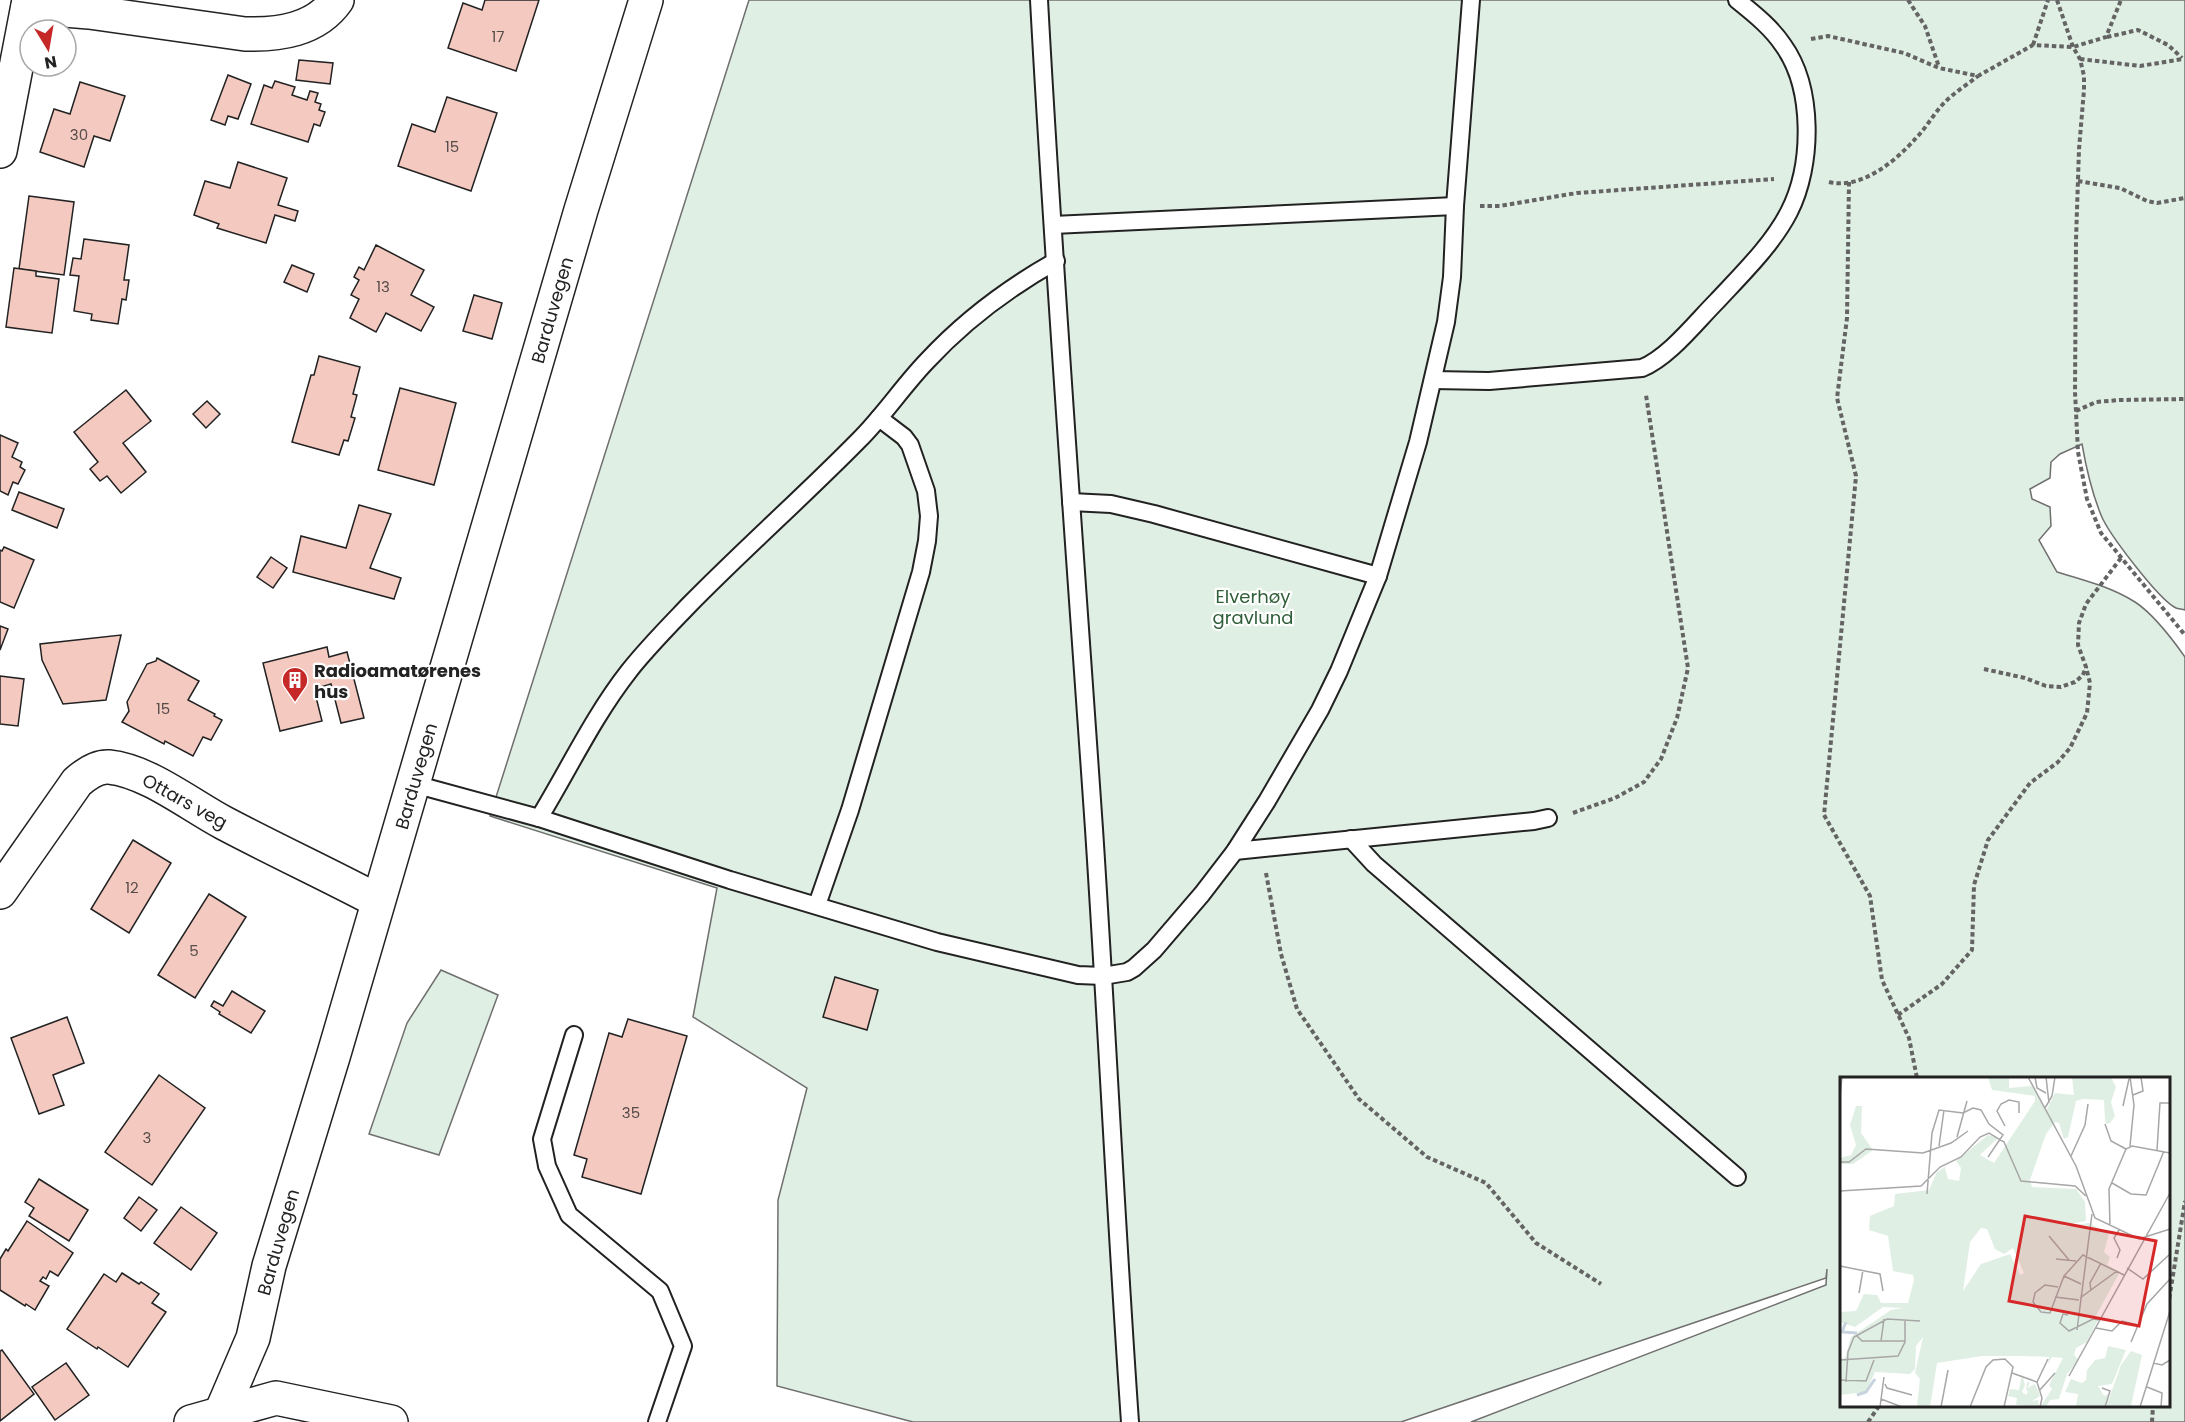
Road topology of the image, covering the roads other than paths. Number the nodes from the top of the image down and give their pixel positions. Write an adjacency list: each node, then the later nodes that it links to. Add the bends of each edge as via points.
1 (337, 0): 6 (street, via 323,16 310,23 270,34 245,34)
2 (646, 0): 15 (street, Barduvegen)
3 (1039, 0): 9 (lane)
4 (1471, 0): 8 (lane)
5 (1737, 0): 11 (lane, via 1772,32 1792,60 1805,105 1806,137 1800,177 1789,211 1764,247 1687,332 1651,365 1489,381)
6 (28, 3): 7 (street)
7 (0, 151)
8 (1455, 206): 9 (lane); 11 (lane, via 1452,277)
9 (1053, 225): 10 (lane)
10 (1056, 261): 12 (lane, via 978,312 927,361); 13 (lane)
11 (1433, 380): 14 (lane)
12 (879, 418): 16 (lane, via 728,565 631,669 595,719); 22 (lane, via 904,437 914,453 928,501 927,541 860,778)
13 (1071, 502): 14 (lane, via 1111,504 1154,514); 23 (lane)
14 (1377, 576): 19 (lane, via 1320,710)
15 (414, 784): 16 (lane); 21 (street, Barduvegen)
16 (539, 818): 22 (lane)
17 (1548, 818): 18 (lane)
18 (1350, 839): 19 (lane); 25 (lane, via 1374,864)
19 (1235, 851): 23 (lane, via 1154,950 1127,972)
20 (0, 892): 21 (street, Ottars veg, via 77,782 108,767 151,781)
21 (378, 902): 26 (street, Barduvegen, via 269,1266 253,1338)
22 (817, 905): 23 (lane, via 937,942 1051,970)
23 (1103, 976): 29 (lane)
24 (574, 1035): 28 (lane, via 542,1139 547,1166 569,1215 660,1291 683,1346)
25 (1737, 1177)
26 (210, 1419): 27 (street, via 276,1398)
27 (391, 1422)
28 (657, 1422)
29 (1130, 1422)

